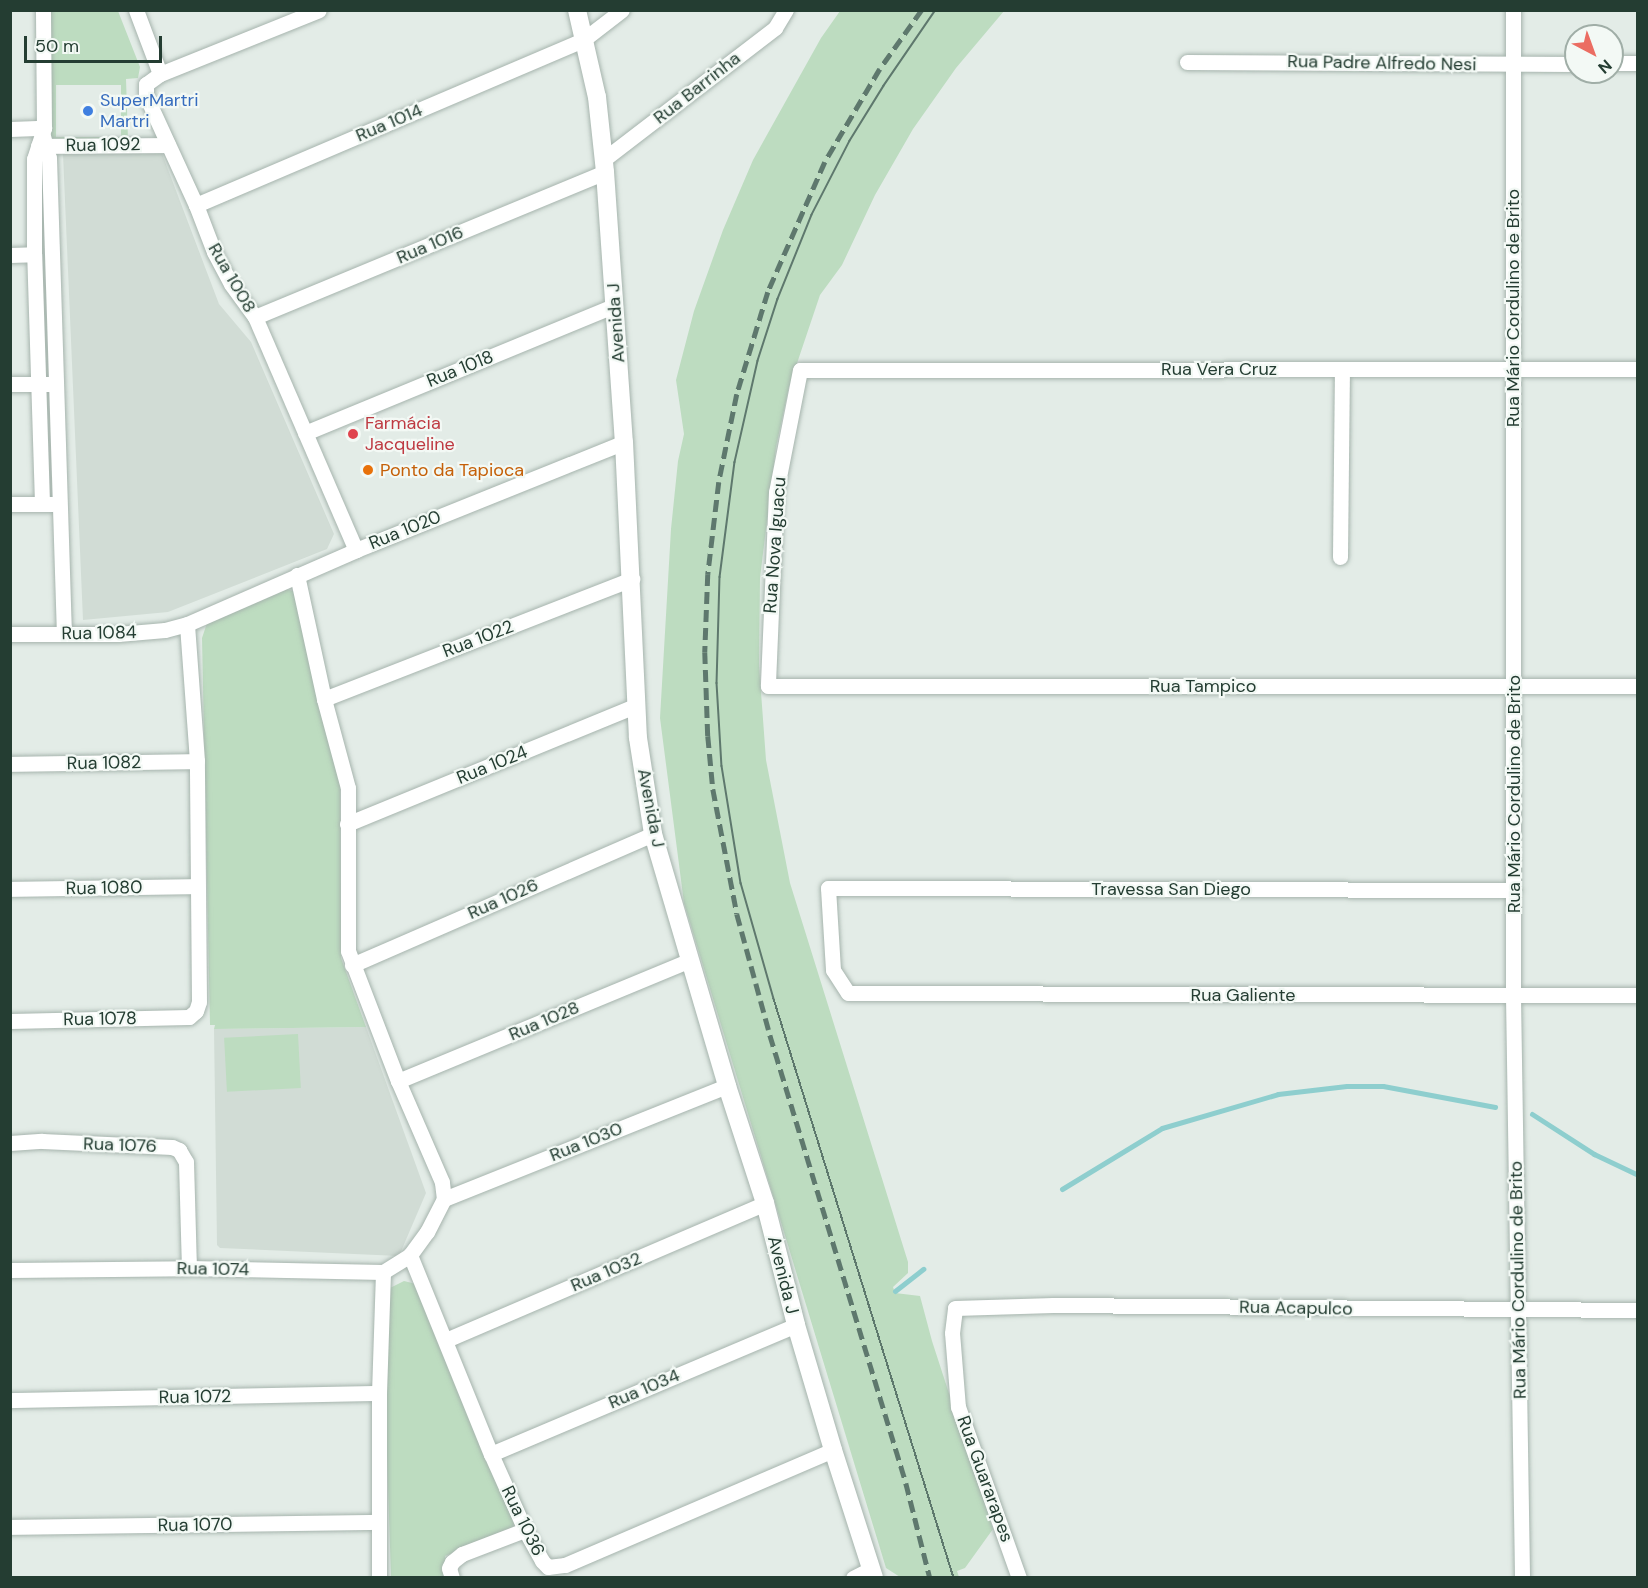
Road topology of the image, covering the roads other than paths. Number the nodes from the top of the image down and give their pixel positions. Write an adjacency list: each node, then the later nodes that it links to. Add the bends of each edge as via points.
1 (44, 10): 14 (street)
2 (136, 10): 12 (street)
3 (319, 10): 12 (street)
4 (577, 10): 8 (street, Avenida J)
5 (622, 10): 8 (street, Rua 1014)
6 (786, 10): 16 (street, Rua Barrinha, via 775,28)
7 (1513, 10): 10 (street, Rua Mário Cordulino de Brito)
8 (583, 40): 16 (street, Avenida J, via 597,97); 17 (street, Rua 1014)
9 (1187, 62): 10 (street, Rua Padre Alfredo Nesi)
10 (1513, 64): 11 (street, Rua Padre Alfredo Nesi); 23 (street, Rua Mário Cordulino de Brito)
11 (1564, 64)
12 (160, 74): 15 (street, Rua 1008, via 146,84 145,92)
13 (10, 129): 14 (street, Rua 1092)
14 (43, 139): 15 (street, Rua 1092); 18 (street, via 34,159); 27 (street)
15 (168, 145): 17 (street, Rua 1008)
16 (604, 166): 20 (street, Avenida J); 21 (street, Rua 1016)
17 (195, 205): 21 (street, Rua 1008, via 231,284)
18 (34, 254): 19 (street); 27 (street)
19 (10, 255)
20 (615, 305): 28 (street, Rua 1018); 29 (street, Avenida J)
21 (255, 317): 28 (street, Rua 1008)
22 (1342, 369): 23 (street, Rua Vera Cruz); 25 (street, Rua Vera Cruz); 34 (street)
23 (1514, 369): 24 (street, Rua Vera Cruz); 42 (street, Rua Mário Cordulino de Brito)
24 (1638, 369)
25 (800, 370): 40 (street, Rua Nova Iguacu, via 776,492)
26 (10, 384): 27 (street)
27 (47, 384): 30 (street); 32 (street)
28 (305, 433): 33 (street, Rua 1008)
29 (624, 441): 33 (street, Rua 1020); 36 (street, Avenida J)
30 (42, 503): 31 (street); 32 (street)
31 (10, 504)
32 (61, 505): 39 (street)
33 (356, 550): 35 (street, Rua 1020)
34 (1340, 557)
35 (297, 575): 37 (street, Rua 1020); 43 (street)
36 (632, 579): 43 (street, Rua 1022); 44 (street, Avenida J)
37 (187, 624): 39 (street, Rua 1084, via 165,630); 45 (street)
38 (10, 634): 39 (street, Rua 1084)
39 (64, 634)
40 (768, 686): 42 (street, Rua Tampico)
41 (1638, 686): 42 (street, Rua Tampico)
42 (1514, 687): 51 (street, Rua Mário Cordulino de Brito)
43 (324, 699): 47 (street, via 348,788)
44 (637, 705): 47 (street, Rua 1024); 48 (street, Avenida J, via 638,738)
45 (197, 761): 46 (street, Rua 1082); 49 (street)
46 (10, 764)
47 (348, 824): 53 (street, via 348,951)
48 (653, 834): 52 (street, Avenida J); 53 (street, Rua 1026)
49 (197, 886): 50 (street, Rua 1080); 57 (street, Rua 1078, via 199,1002 189,1017)
50 (10, 889)
51 (1514, 890): 54 (street, Travessa San Diego, via 828,888 832,970); 56 (street, Rua Mário Cordulino de Brito)
52 (690, 960): 58 (street, Rua 1028); 59 (street, Avenida J)
53 (352, 965): 58 (street)
54 (848, 993): 56 (street, Rua Galiente)
55 (1638, 995): 56 (street, Rua Galiente)
56 (1514, 996): 69 (street, Rua Mário Cordulino de Brito)
57 (10, 1021)
58 (398, 1081): 61 (street, via 442,1182)
59 (728, 1086): 61 (street, Rua 1030); 62 (street, Avenida J)
60 (10, 1143): 64 (street, Rua 1076, via 42,1141 179,1150 186,1162)
61 (444, 1199): 63 (street)
62 (765, 1203): 70 (street, Avenida J); 71 (street, Rua 1032)
63 (411, 1255): 66 (street); 71 (street, Rua 1036)
64 (189, 1268): 65 (street, Rua 1074); 66 (street, Rua 1074)
65 (10, 1270)
66 (382, 1272): 72 (street)
67 (956, 1308): 69 (street, Rua Acapulco, via 1053,1305); 83 (street, Rua Guararapes, via 952,1333 958,1407)
68 (1638, 1310): 69 (street, Rua Acapulco)
69 (1518, 1311): 84 (street, Rua Mário Cordulino de Brito)
70 (796, 1325): 74 (street, Avenida J); 75 (street, Rua 1034)
71 (446, 1340): 75 (street, Rua 1036)
72 (379, 1393): 73 (street, Rua 1072); 76 (street)
73 (10, 1400)
74 (833, 1450): 78 (street, Rua 1036, via 556,1568 542,1561); 79 (street, Avenida J)
75 (491, 1454): 78 (street, Rua 1036)
76 (379, 1522): 77 (street, Rua 1070); 80 (street)
77 (10, 1527)
78 (525, 1530): 81 (street, via 462,1554 449,1568)
79 (873, 1574): 82 (street)
80 (379, 1578)
81 (452, 1578)
82 (853, 1578)
83 (1019, 1578)
84 (1522, 1578)

